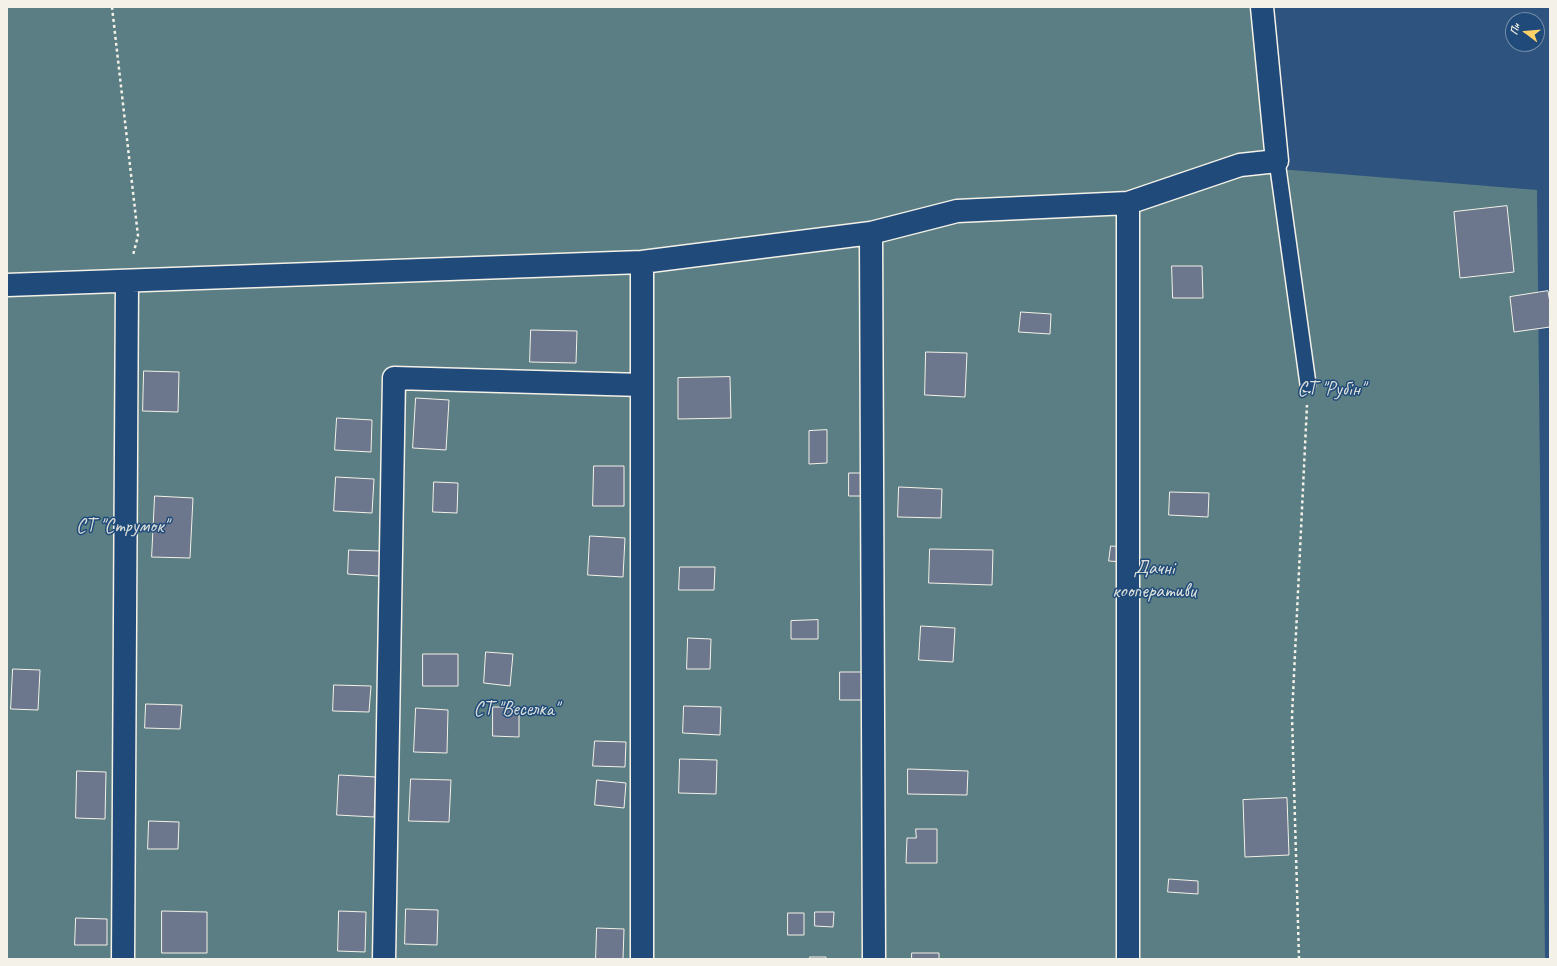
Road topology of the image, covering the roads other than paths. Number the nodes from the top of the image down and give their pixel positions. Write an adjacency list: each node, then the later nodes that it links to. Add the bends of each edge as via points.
1 (1262, 7): 2 (street)
2 (1277, 161): 3 (street, via 1240,165); 8 (lane)
3 (1128, 203): 4 (street, via 957,211); 14 (street)
4 (872, 233): 5 (street); 13 (street)
5 (642, 262): 6 (street); 9 (street)
6 (127, 281): 7 (street); 10 (street)
7 (7, 285)
8 (1308, 384)
9 (642, 385): 11 (street, via 394,378); 12 (street)
10 (123, 959)
11 (384, 959)
12 (642, 959)
13 (874, 959)
14 (1128, 959)

